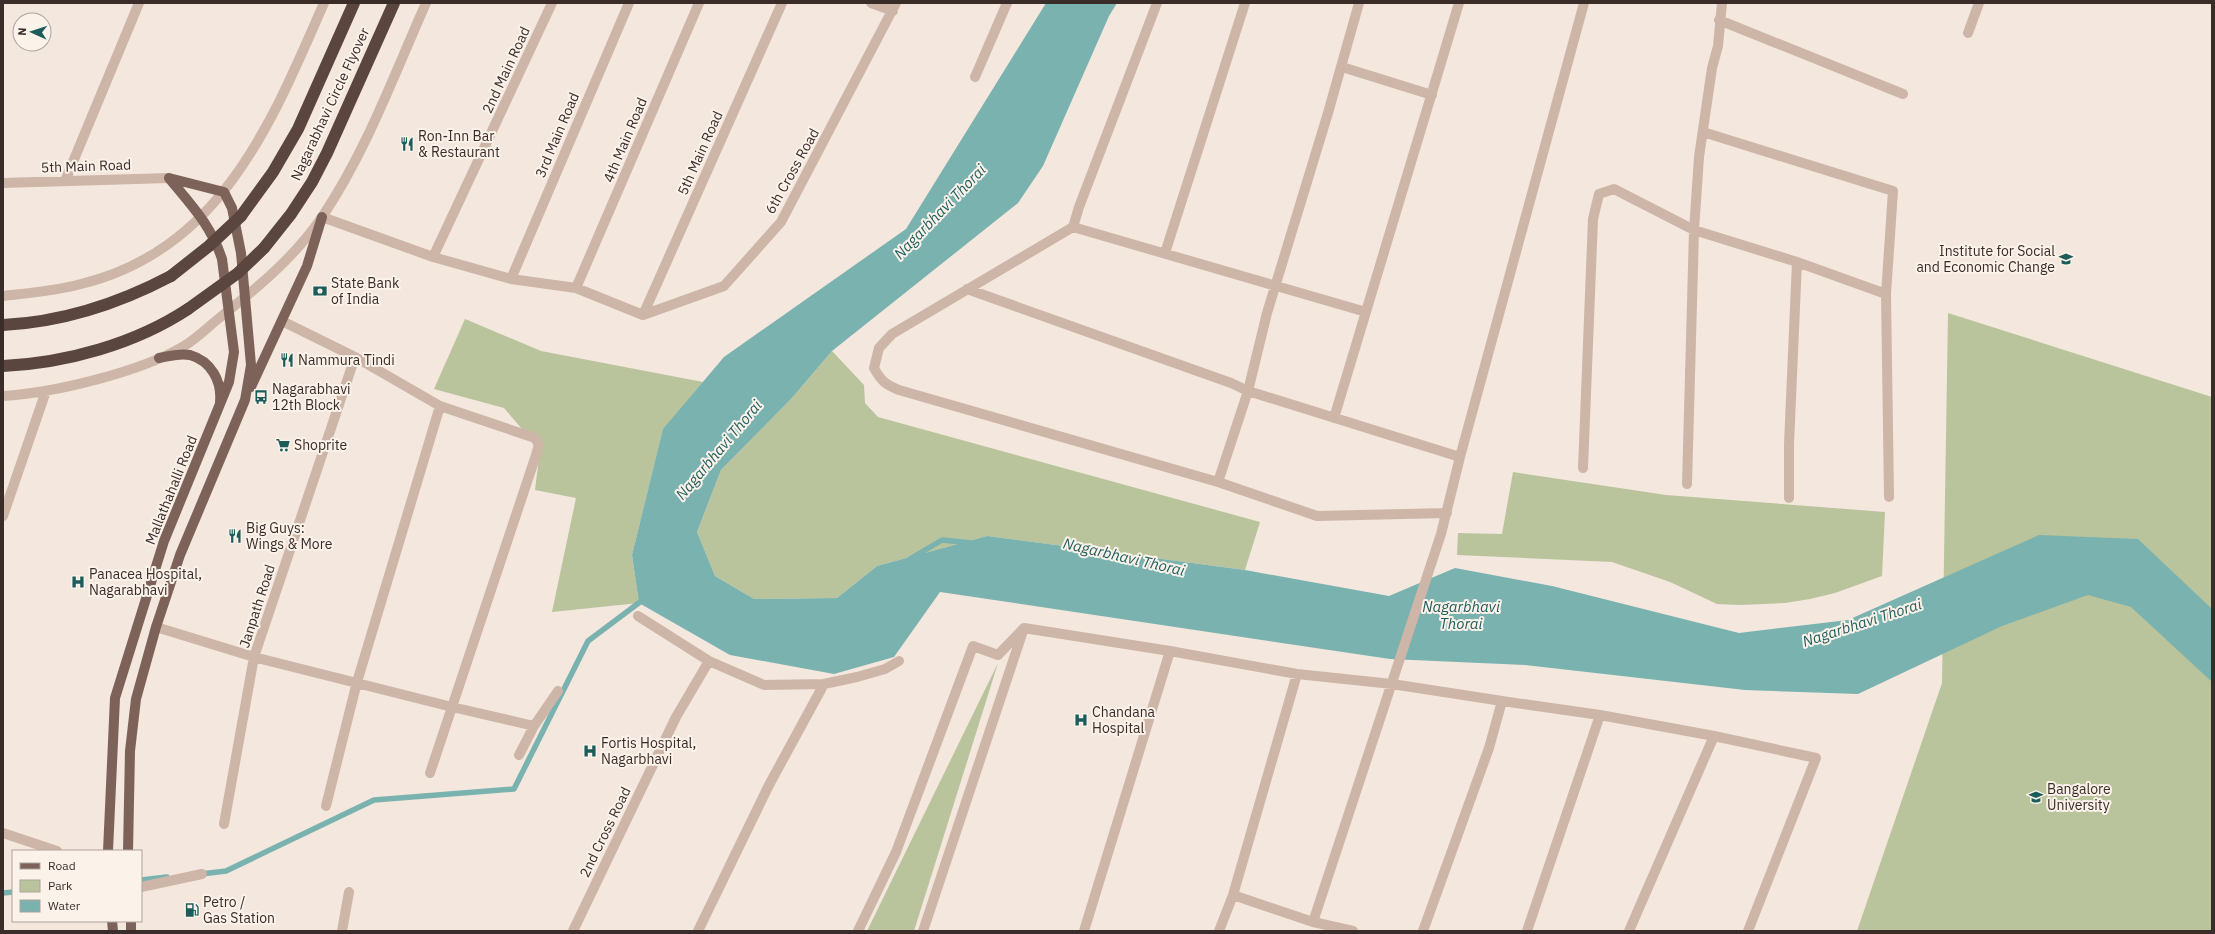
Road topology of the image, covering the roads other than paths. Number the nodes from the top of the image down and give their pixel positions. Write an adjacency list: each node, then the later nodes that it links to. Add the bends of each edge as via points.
1 (139, 3): 28 (street)
2 (324, 3): 30 (street, via 267,128)
3 (354, 3): 49 (highway, Nagarabhavi Circle Flyover, bridge, via 298,129 273,172 241,216 209,246 171,276 133,296 97,309 60,318)
4 (394, 3): 52 (highway, Nagarabhavi Circle Flyover, bridge, via 315,176 291,214 264,248 238,273 171,321 117,344 50,360)
5 (426, 3): 32 (street, via 363,143)
6 (552, 3): 36 (street, 2nd Main Road)
7 (629, 3): 38 (street, 3rd Main Road)
8 (699, 3): 40 (street, 4th Main Road)
9 (782, 3): 47 (street, 5th Main Road)
10 (872, 3): 19 (street)
11 (1007, 3): 23 (street)
12 (1157, 3): 33 (street, via 1078,207)
13 (1245, 3): 35 (street)
14 (1359, 3): 22 (street)
15 (1459, 3): 24 (street)
16 (1584, 3): 60 (street)
17 (1722, 3): 20 (street)
18 (1979, 3): 21 (street)
19 (894, 7): 47 (street, 6th Cross Road, via 781,222 724,286)
20 (1719, 20): 25 (street); 26 (street, via 1718,46)
21 (1968, 33)
22 (1342, 67): 24 (street); 39 (street)
23 (975, 77)
24 (1432, 94): 46 (street)
25 (1903, 94)
26 (1702, 132): 34 (street); 42 (street, via 1893,191)
27 (169, 178): 28 (street, 5th Main Road); 30 (main road); 31 (main road, Mallathahalli Road)
28 (65, 181): 29 (street, 5th Main Road)
29 (3, 183)
30 (224, 192): 31 (street); 44 (main road, via 232,208)
31 (201, 216): 43 (street, via 180,237 120,271 82,284); 45 (main road, Mallathahalli Road, via 210,228 222,259)
32 (322, 217): 36 (street); 44 (street, via 284,263); 48 (main road, via 307,266)
33 (1073, 227): 35 (street); 41 (street)
34 (1694, 230): 37 (street); 61 (street, via 1614,189 1599,194 1593,219); 63 (street)
35 (1165, 253): 39 (street)
36 (433, 257): 38 (street)
37 (1796, 262): 42 (street); 65 (street)
38 (511, 279): 40 (street)
39 (1275, 286): 46 (street); 54 (street)
40 (576, 288): 47 (street)
41 (967, 289): 54 (street); 62 (street, via 883,342 874,368 885,385)
42 (1886, 294): 64 (street)
43 (3, 296)
44 (245, 298): 45 (street); 56 (main road, via 251,365)
45 (228, 312): 51 (street, via 185,346); 58 (main road, Mallathahalli Road, via 234,352 233,366)
46 (1366, 312): 59 (street)
47 (643, 315)
48 (282, 321): 50 (street); 56 (main road)
49 (3, 325)
50 (355, 356): 57 (street); 72 (street, Janpath Road)
51 (159, 358): 53 (street, via 97,379); 58 (main road, via 189,355 198,358 209,367 219,386)
52 (3, 366)
53 (46, 390): 55 (street); 66 (street)
54 (1248, 391): 59 (street); 62 (street)
55 (3, 396)
56 (245, 400): 69 (main road, via 180,555)
57 (440, 406): 76 (street); 81 (street, via 535,438 540,445)
58 (218, 412): 91 (main road, Mallathahalli Road, via 164,541 115,698)
59 (1334, 418): 60 (street)
60 (1460, 457): 67 (street)
61 (1583, 468)
62 (1218, 482): 67 (street, via 1317,516)
63 (1687, 484)
64 (1889, 497)
65 (1789, 498)
66 (4, 513)
67 (1447, 513): 78 (street)
68 (638, 616): 73 (street)
69 (156, 626): 72 (street); 92 (main road, via 136,699 131,737)
70 (1024, 628): 71 (street); 101 (street, via 998,655 973,646 896,852); 102 (street)
71 (1170, 652): 75 (street); 103 (street)
72 (254, 657): 76 (street); 88 (street, Janpath Road)
73 (709, 661): 77 (street, via 764,684); 99 (street, 2nd Cross Road, via 676,717)
74 (899, 661): 77 (street, via 885,669)
75 (1297, 674): 78 (street); 96 (street)
76 (357, 682): 81 (street); 87 (street)
77 (824, 684): 100 (street, via 769,785)
78 (1392, 684): 80 (street); 97 (street)
79 (558, 691): 83 (street)
80 (1502, 701): 82 (street); 106 (street, via 1489,748)
81 (452, 707): 83 (street); 86 (street)
82 (1600, 715): 84 (street); 107 (street)
83 (532, 724): 85 (street)
84 (1714, 736): 108 (street); 109 (street, via 1816,758)
85 (518, 756)
86 (430, 773)
87 (326, 806)
88 (224, 824)
89 (3, 833): 90 (street)
90 (54, 850)
91 (108, 850)
92 (128, 850)
93 (202, 874): 94 (street)
94 (142, 887)
95 (349, 892): 98 (street)
96 (1233, 895): 97 (street); 104 (street)
97 (1313, 922): 105 (street)
98 (342, 931)
99 (573, 931)
100 (698, 931)
101 (858, 931)
102 (923, 931)
103 (1084, 931)
104 (1219, 931)
105 (1353, 931)
106 (1422, 931)
107 (1527, 931)
108 (1629, 931)
109 (1748, 931)

